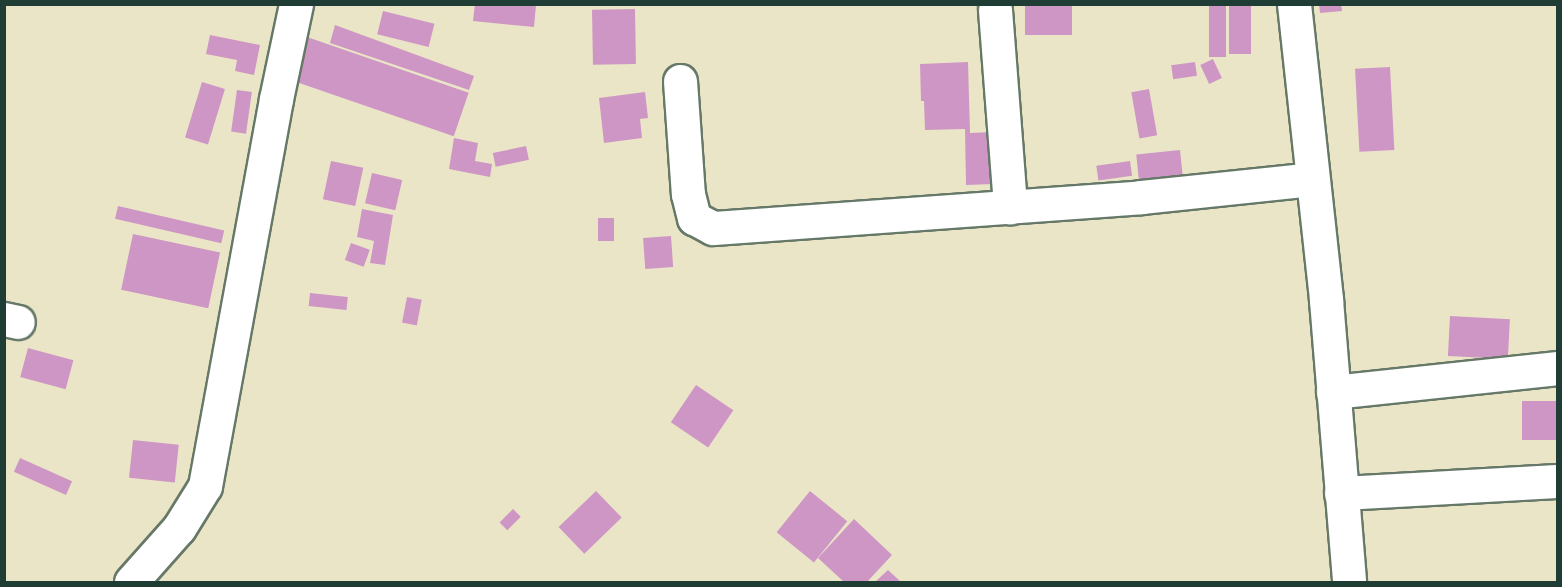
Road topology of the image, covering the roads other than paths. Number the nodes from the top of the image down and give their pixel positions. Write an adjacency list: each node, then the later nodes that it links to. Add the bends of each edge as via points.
1 (296, 4): 11 (street, via 205,486 179,528)
2 (1294, 4): 5 (street)
3 (994, 10): 6 (street)
4 (680, 81): 6 (street, via 688,194 694,218 713,228)
5 (1312, 179): 6 (street); 8 (street)
6 (1010, 207)
7 (1557, 368): 8 (street)
8 (1333, 392): 10 (street)
9 (1557, 481): 10 (street)
10 (1341, 493): 12 (street)
11 (132, 582)
12 (1349, 582)

